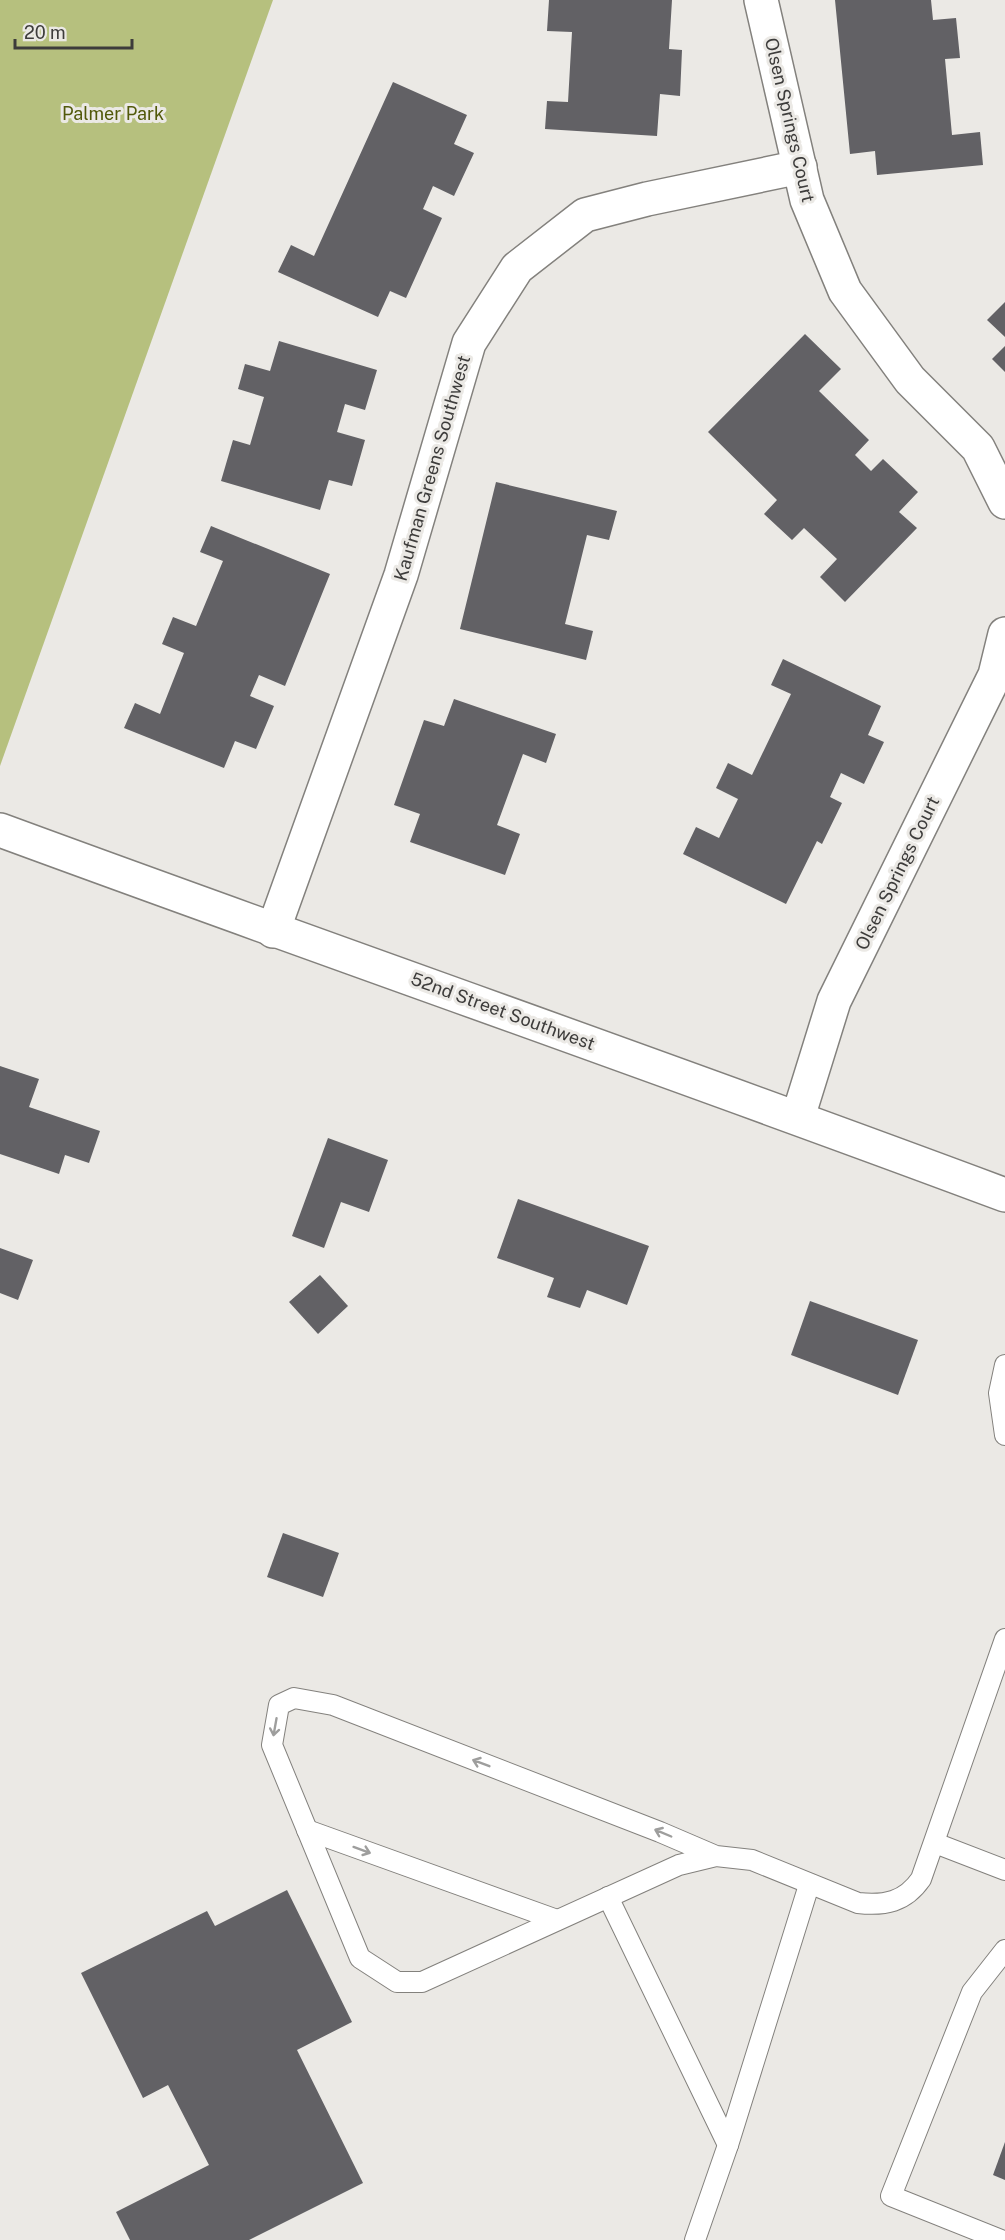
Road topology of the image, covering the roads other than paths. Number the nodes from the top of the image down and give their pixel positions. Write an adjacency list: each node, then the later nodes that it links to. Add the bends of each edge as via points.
1 (761, 0): 2 (street, Olsen Springs Court)
2 (800, 167): 3 (street, Olsen Springs Court, via 807,200 845,291 910,381 978,448); 6 (street, Kaufman Greens Southwest, via 585,215 517,268 469,343 401,575)
3 (1005, 502)
4 (1005, 633): 7 (street, Olsen Springs Court, via 994,675 834,1001)
5 (0, 830): 6 (street, 52nd Street Southwest)
6 (273, 931): 7 (street, 52nd Street Southwest)
7 (798, 1117): 8 (street, 52nd Street Southwest)
8 (1005, 1195)
9 (1005, 1365): 10 (lane, via 999,1393)
10 (1005, 1435)
11 (1005, 1639): 13 (lane)
12 (308, 1830): 14 (lane, one-way to 12, via 333,1705 294,1698 279,1705 272,1744); 18 (lane, one-way to 18); 18 (lane, via 360,1959 397,1982 422,1982)
13 (935, 1843): 15 (lane); 16 (lane, via 921,1879 902,1899 875,1905 858,1903)
14 (716, 1856): 16 (lane, via 753,1860); 17 (lane, via 680,1865)
15 (1005, 1870)
16 (809, 1885): 20 (lane)
17 (608, 1897): 18 (lane); 20 (lane)
18 (557, 1920)
19 (1005, 1950): 22 (lane, via 972,1992 891,2196)
20 (728, 2145): 21 (lane)
21 (695, 2240)
22 (1001, 2240)

